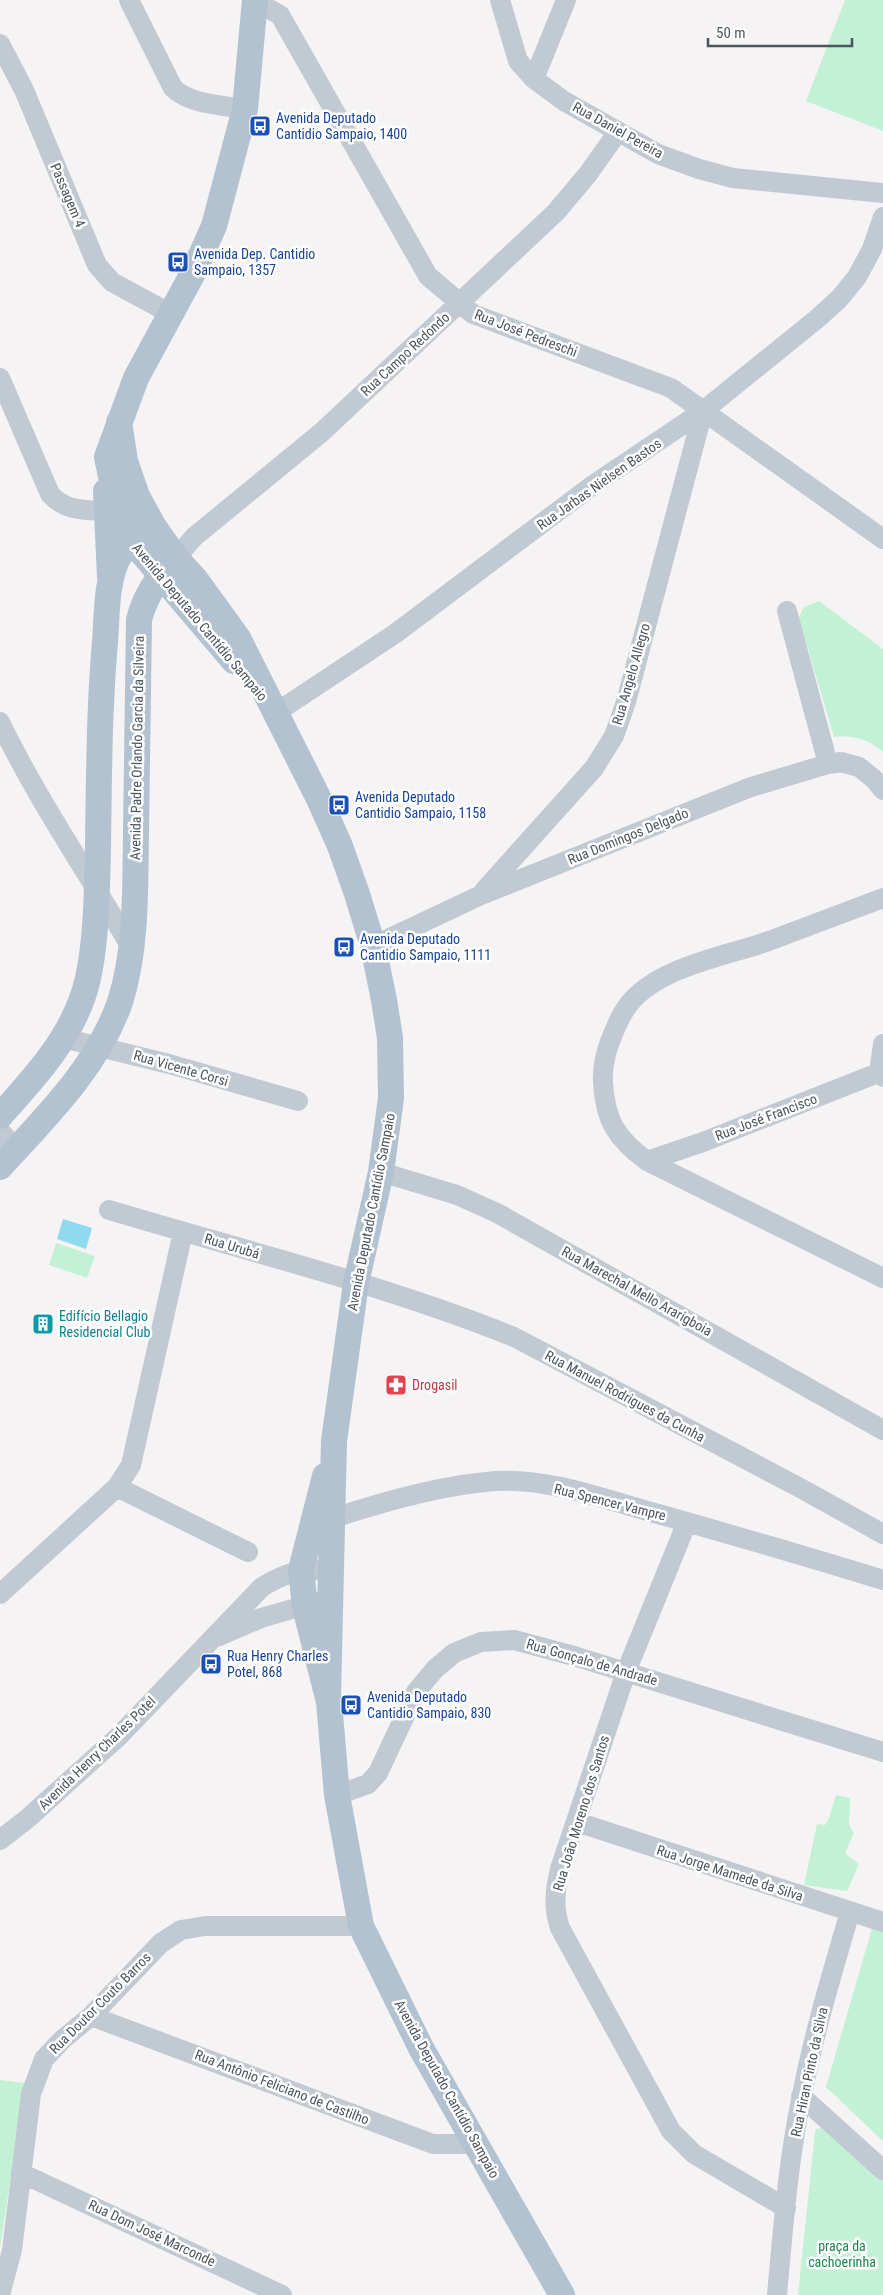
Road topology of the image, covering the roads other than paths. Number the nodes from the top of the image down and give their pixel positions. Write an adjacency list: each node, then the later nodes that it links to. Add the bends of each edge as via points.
1 (129, 0): 7 (street, via 173,88 191,99)
2 (255, 0): 7 (main road, Avenida Deputado Cantídio Sampaio); 11 (street, Rua José Pedreschi, via 280,15 428,276)
3 (500, 0): 6 (street, Rua Daniel Pereira, via 518,61)
4 (566, 0): 6 (street)
5 (0, 44): 12 (street, Passagem 4, via 24,90 97,265 112,282)
6 (534, 79): 8 (street, Rua Daniel Pereira)
7 (246, 109): 12 (main road, Avenida Deputado Cantídio Sampaio, via 214,226 204,252)
8 (617, 133): 9 (street, Rua Daniel Pereira, via 658,154 733,178); 11 (street, Rua Campo Redondo, via 556,212)
9 (883, 193)
10 (883, 217): 14 (street, Rua Jarbas Nielsen Bastos, via 857,278 839,299)
11 (458, 303): 14 (street, Rua José Pedreschi, via 473,314 671,388); 21 (street, Rua Campo Redondo, via 322,432 194,537)
12 (170, 314): 15 (main road, Avenida Deputado Cantídio Sampaio, via 136,378)
13 (0, 378): 17 (street, via 50,494 58,504 69,509)
14 (703, 412): 19 (street, Rua José Pedreschi); 24 (street, Rua Jarbas Nielsen Bastos, via 594,486 396,633); 29 (street, Rua Angelo Allegro, via 626,702 614,736 594,768)
15 (120, 422): 16 (main road, Avenida Deputado Cantídio Sampaio); 18 (main road, Avenida Deputado Cantídio Sampaio, via 124,461)
16 (108, 457): 17 (main road); 20 (main road, Avenida Deputado Cantídio Sampaio, via 117,505)
17 (105, 511): 22 (main road)
18 (154, 527): 20 (main road); 21 (main road, Avenida Deputado Cantídio Sampaio)
19 (883, 539)
20 (132, 541): 21 (main road, Avenida Deputado Cantídio Sampaio); 22 (main road, via 117,560)
21 (168, 567): 24 (main road, Avenida Deputado Cantídio Sampaio, via 196,580 238,638); 32 (main road, Avenida Padre Orlando Garcia da Silveira, via 142,606 140,620)
22 (110, 585): 28 (main road, via 102,676)
23 (787, 611): 26 (street)
24 (272, 710): 31 (main road, Avenida Deputado Cantídio Sampaio, via 340,846)
25 (0, 722): 28 (street, via 60,832)
26 (828, 764): 27 (street, Rua Domingos Delgado, via 841,762 859,767); 29 (street, Rua Domingos Delgado, via 750,787)
27 (883, 790)
28 (98, 890): 32 (street); 33 (main road, via 84,994)
29 (481, 895): 31 (street, Rua Domingos Delgado)
30 (883, 898): 40 (street, via 769,941 681,969 648,987 629,1004 606,1050 602,1072 603,1095 615,1132)
31 (373, 946): 41 (main road, Avenida Deputado Cantídio Sampaio, via 390,1038 392,1071 390,1115)
32 (132, 949): 35 (main road, Avenida Padre Orlando Garcia da Silveira, via 120,1003)
33 (63, 1038): 35 (street, Rua Vicente Corsi); 38 (main road, via 45,1065)
34 (883, 1044): 36 (street)
35 (100, 1045): 37 (street, Rua Vicente Corsi); 39 (main road, Avenida Padre Orlando Garcia da Silveira, via 69,1089)
36 (882, 1074): 40 (street, Rua José Francisco)
37 (298, 1101)
38 (0, 1116)
39 (5, 1149)
40 (647, 1161): 44 (street)
41 (381, 1172): 45 (main road, Avenida Deputado Cantídio Sampaio); 46 (street, Rua Marechal Mello Ararigboia, via 457,1195 497,1213)
42 (109, 1210): 43 (street, Rua Urubá)
43 (183, 1232): 45 (street, Rua Urubá); 48 (street, via 131,1465)
44 (883, 1278)
45 (356, 1283): 47 (main road, Avenida Deputado Cantídio Sampaio); 51 (street, Rua Manuel Rodrigues da Cunha, via 474,1321 514,1338)
46 (883, 1430)
47 (334, 1441): 49 (main road, Avenida Deputado Cantídio Sampaio); 53 (main road, Avenida Deputado Cantídio Sampaio)
48 (117, 1487): 52 (street); 56 (street)
49 (334, 1518): 50 (street, Rua Spencer Vampre, via 434,1491 497,1481 534,1483 575,1491); 55 (main road, Avenida Deputado Cantídio Sampaio)
50 (687, 1522): 54 (street, Rua Spencer Vampre); 59 (street, Rua João Moreno dos Santos)
51 (883, 1534)
52 (248, 1552)
53 (301, 1570): 55 (street, Avenida Henry Charles Potel, via 320,1569); 57 (main road, Avenida Deputado Cantídio Sampaio); 58 (street, Avenida Henry Charles Potel, via 262,1587)
54 (883, 1580)
55 (332, 1582): 57 (street, Avenida Henry Charles Potel, via 315,1604); 60 (main road, Avenida Deputado Cantídio Sampaio)
56 (0, 1594)
57 (304, 1607): 58 (street, Avenida Henry Charles Potel, via 261,1618); 60 (main road, Avenida Deputado Cantídio Sampaio)
58 (211, 1640): 64 (street, Avenida Henry Charles Potel, via 118,1737)
59 (626, 1672): 61 (street, Rua Gonçalo de Andrade); 62 (street, Rua Gonçalo de Andrade, via 514,1640 481,1642 454,1653 416,1692 378,1773 368,1784); 63 (street, Rua João Moreno dos Santos)
60 (328, 1697): 62 (main road, Avenida Deputado Cantídio Sampaio)
61 (883, 1752)
62 (337, 1795): 67 (main road, Avenida Deputado Cantídio Sampaio)
63 (577, 1822): 65 (street, Rua Jorge Mamede da Silva); 73 (street, Rua João Moreno dos Santos, via 560,1869 555,1897 560,1928 671,2131 694,2154)
64 (0, 1840)
65 (850, 1912): 66 (street, Rua Jorge Mamede da Silva); 69 (street, Rua Hiran Pinto da Silva)
66 (883, 1922)
67 (361, 1926): 68 (street, Rua Doutor Couto Barros, via 205,1926 181,1930 161,1943); 70 (main road, Avenida Deputado Cantídio Sampaio, via 421,2048)
68 (91, 2016): 70 (street, Rua Antônio Feliciano de Castilho, via 433,2144); 72 (street, Rua Doutor Couto Barros, via 44,2059 31,2094)
69 (801, 2096): 71 (street); 73 (street, Rua Hiran Pinto da Silva)
70 (475, 2144): 76 (main road, Avenida Deputado Cantídio Sampaio)
71 (883, 2170)
72 (21, 2173): 74 (street, Rua Doutor Couto Barros, via 12,2250); 75 (street, Rua Dom José Marconde)
73 (786, 2208): 77 (street, Rua Hiran Pinto da Silva)
74 (0, 2295)
75 (282, 2295)
76 (562, 2295)
77 (777, 2295)

